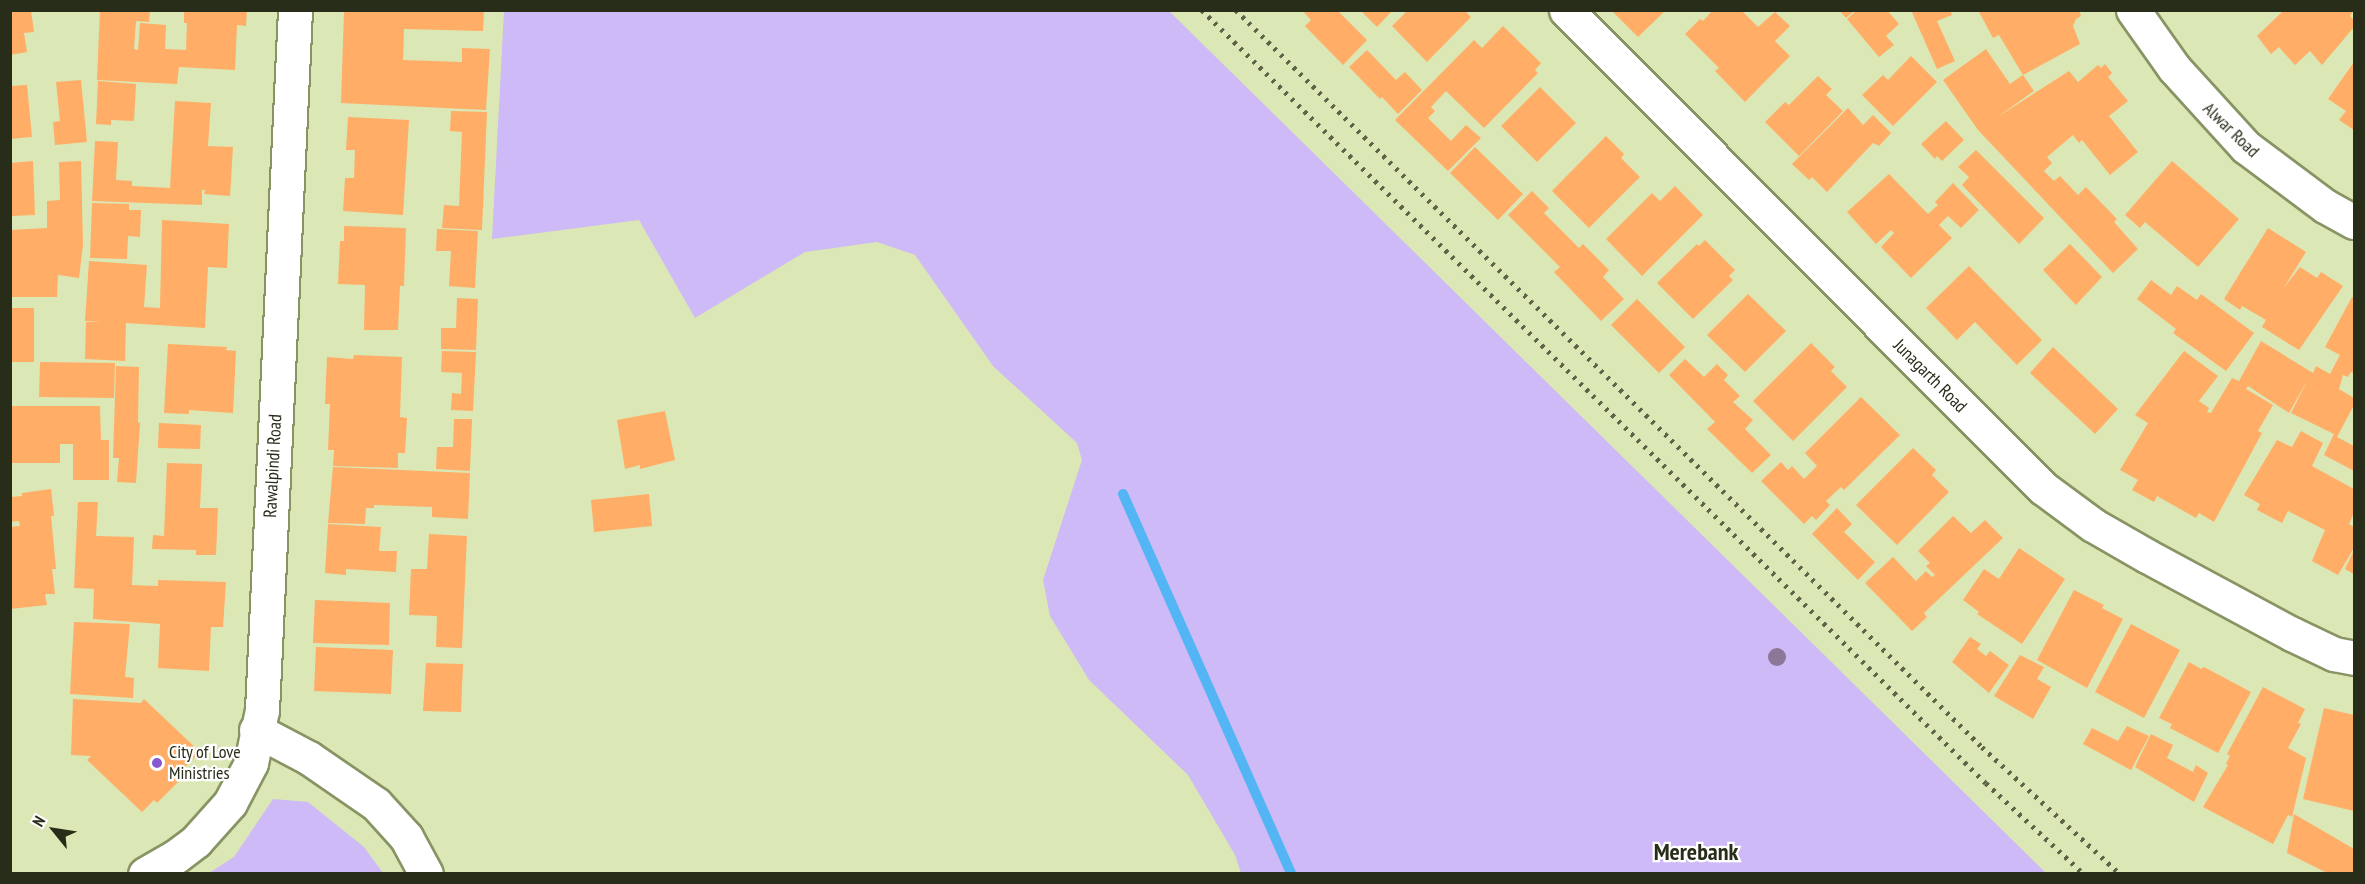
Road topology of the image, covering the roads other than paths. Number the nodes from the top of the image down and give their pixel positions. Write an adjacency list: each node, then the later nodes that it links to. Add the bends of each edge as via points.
1 (295, 10): 6 (street, Rawalpindi Road, via 262,710)
2 (1566, 10): 5 (street, Junagarth Road, via 2043,488 2093,525 2147,556 2292,634 2334,654)
3 (2133, 10): 4 (street, Alwar Road, via 2206,107 2246,147 2325,206)
4 (2355, 222)
5 (2355, 658)
6 (256, 730): 7 (street, Rawalpindi Road, via 251,763 230,803 196,841); 8 (street, via 309,758 376,804 406,837)
7 (145, 873)
8 (426, 873)

